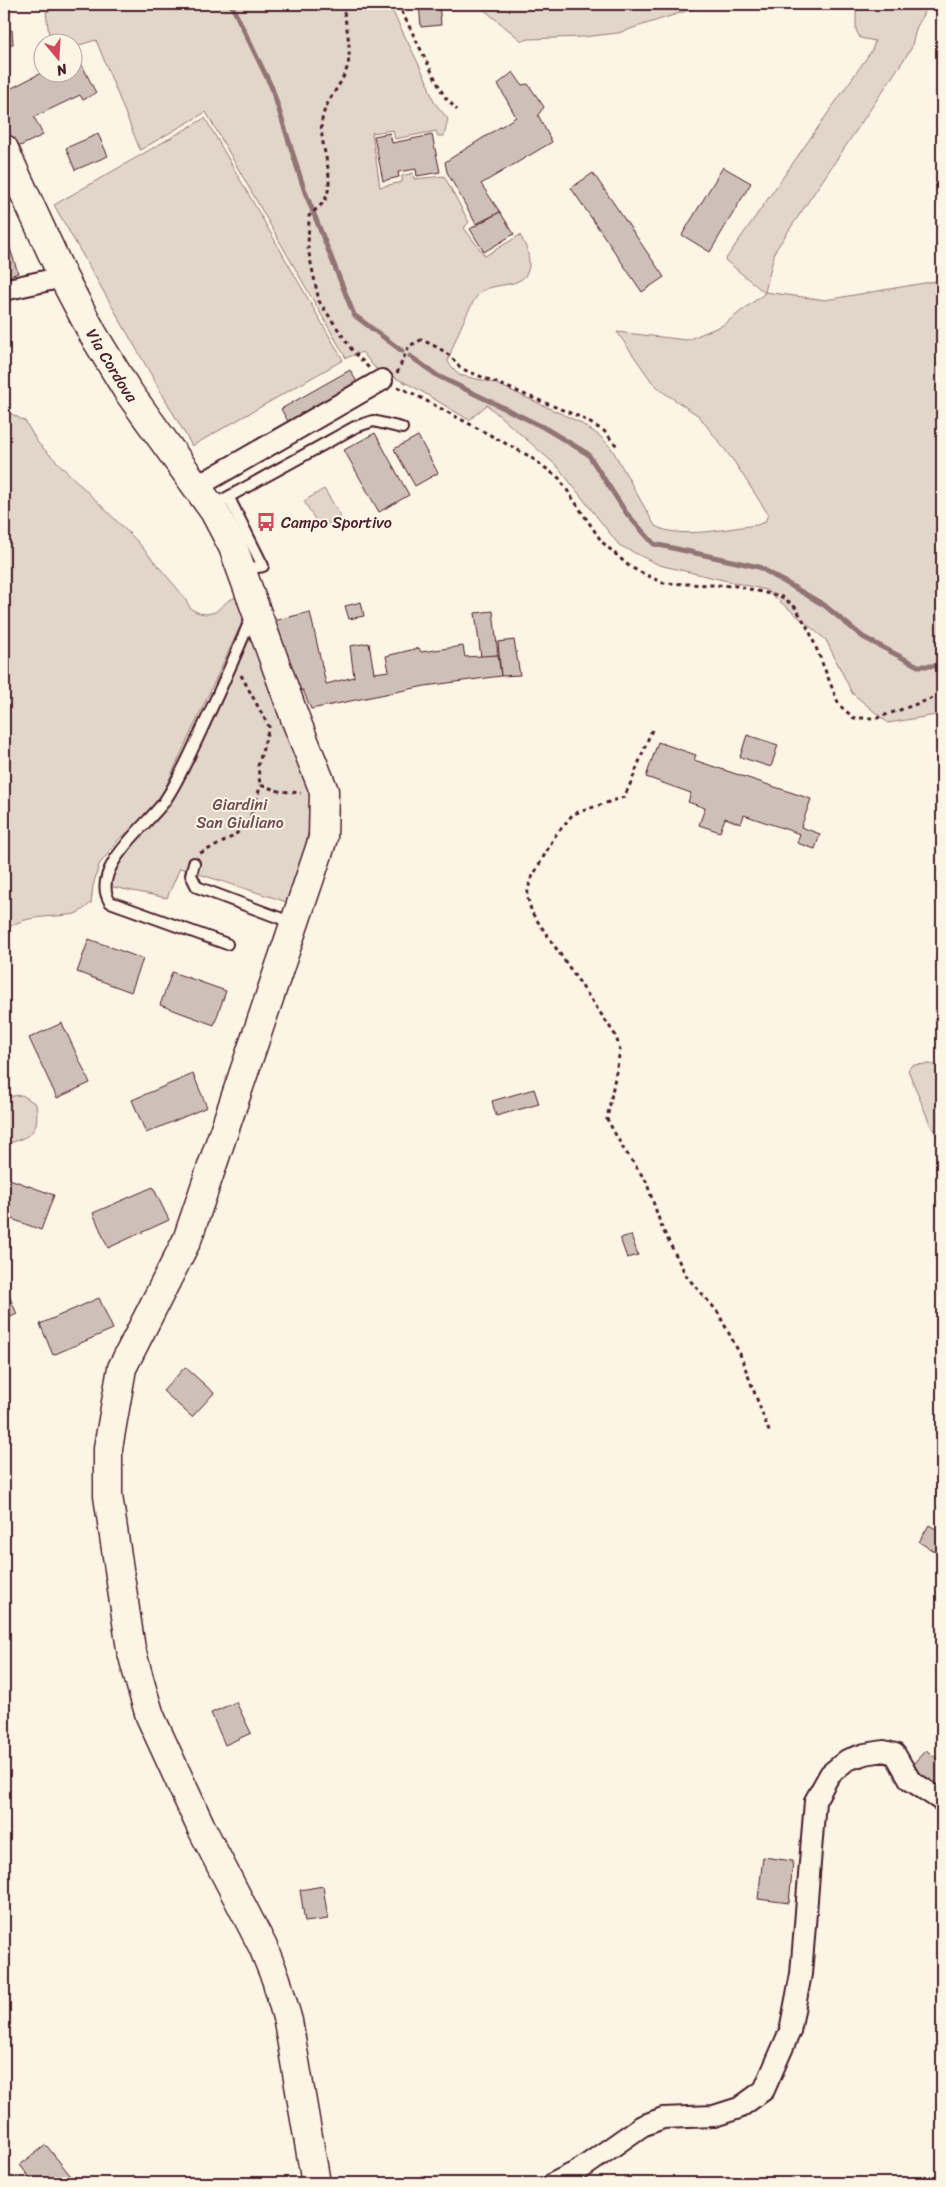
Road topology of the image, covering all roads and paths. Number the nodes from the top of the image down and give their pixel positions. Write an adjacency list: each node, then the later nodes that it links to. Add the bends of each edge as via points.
1 (343, 4): 7 (path, via 347,67 328,102 322,121 329,182 324,200 309,216 308,249 320,300 352,350)
2 (398, 4): 3 (path, via 444,96)
3 (457, 110)
4 (4, 150): 5 (street, Via Cordova)
5 (63, 277): 6 (street); 10 (street, Via Cordova, via 127,390)
6 (4, 290)
7 (386, 382): 9 (path, via 409,346 421,340 452,356 460,368 580,417 604,431); 10 (street); 13 (path, via 529,456 559,478 602,542 630,567 663,583 737,586 782,596 795,607 808,630 839,705 854,718 877,718)
8 (402, 428): 10 (lane, via 374,421 355,427)
9 (617, 446)
10 (214, 491): 11 (street, Via Cordova)
11 (255, 610): 12 (lane); 16 (street, Via Cordova)
12 (233, 663): 15 (path, via 269,727 258,766); 19 (lane, via 165,800 112,863 104,886 104,894 110,902)
13 (942, 695)
14 (652, 730): 20 (path, via 624,797 574,814 555,836 530,881 527,896 532,913 616,1036 620,1051 607,1118 646,1180 662,1228 687,1277 717,1312 740,1354)
15 (260, 785): 16 (path, via 279,791 310,794); 17 (path, via 256,806 247,824 235,837 197,854)
16 (324, 791): 18 (street, via 323,838)
17 (194, 863): 18 (lane, via 191,875 197,887)
18 (294, 924): 24 (street, via 187,1240 122,1368 108,1448 108,1496 131,1649 150,1716 276,1979 288,2021)
19 (227, 944)
20 (770, 1434)
21 (942, 1801): 25 (street, via 910,1780 895,1754 884,1751 847,1760 830,1774 815,1801 801,1974 790,2031 764,2090 739,2108 714,2116 663,2118 642,2126 578,2171)
22 (4, 2177): 23 (path)
23 (9, 2183)
24 (316, 2183)
25 (554, 2183)

